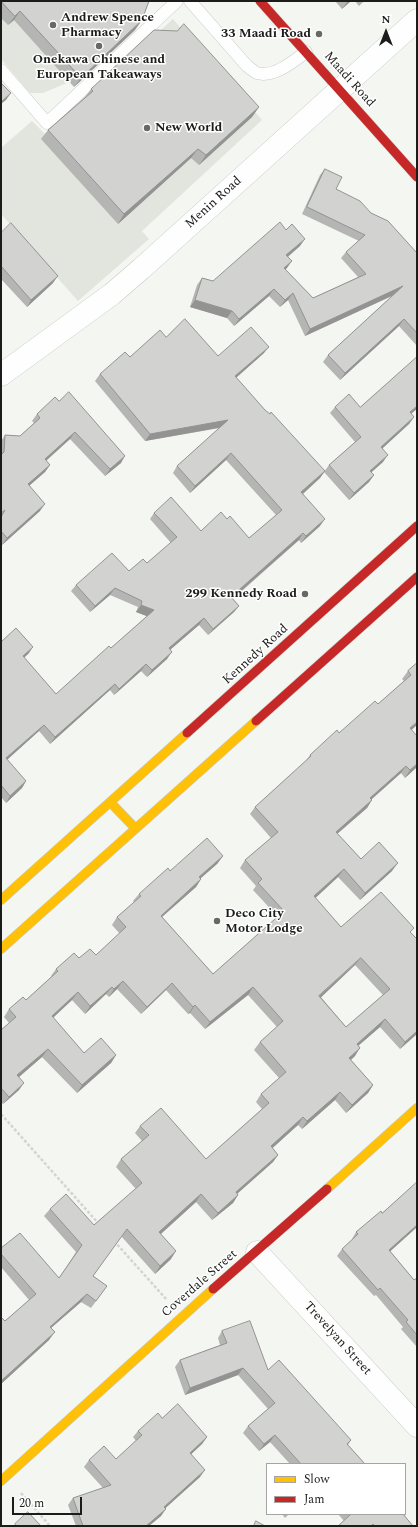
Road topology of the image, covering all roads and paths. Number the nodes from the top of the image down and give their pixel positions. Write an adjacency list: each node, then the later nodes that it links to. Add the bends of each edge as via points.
1 (177, 1): 6 (lane, via 47,123)
2 (190, 1): 5 (lane, via 247,66 257,73 269,73 283,68)
3 (260, 1): 5 (main road, Maadi Road)
4 (417, 20): 7 (street, Menin Road)
5 (306, 52): 7 (main road, Maadi Road)
6 (1, 70)
7 (340, 89): 8 (main road, Maadi Road); 9 (street, Menin Road, via 112,294)
8 (417, 177)
9 (1, 375)
10 (417, 526): 12 (main road, Kennedy Road)
11 (417, 576): 13 (main road)
12 (110, 802): 13 (main road); 14 (main road, Kennedy Road)
13 (135, 828): 15 (main road)
14 (1, 900)
15 (1, 949)
16 (417, 1108): 20 (main road, Coverdale Street)
17 (1, 1114): 18 (path)
18 (100, 1225)
19 (110, 1236): 21 (path)
20 (257, 1252): 21 (main road, Coverdale Street); 22 (street, Trevelyan Street)
21 (182, 1316): 23 (main road, Coverdale Street)
22 (417, 1426)
23 (4, 1478): 24 (path)
24 (50, 1526)

